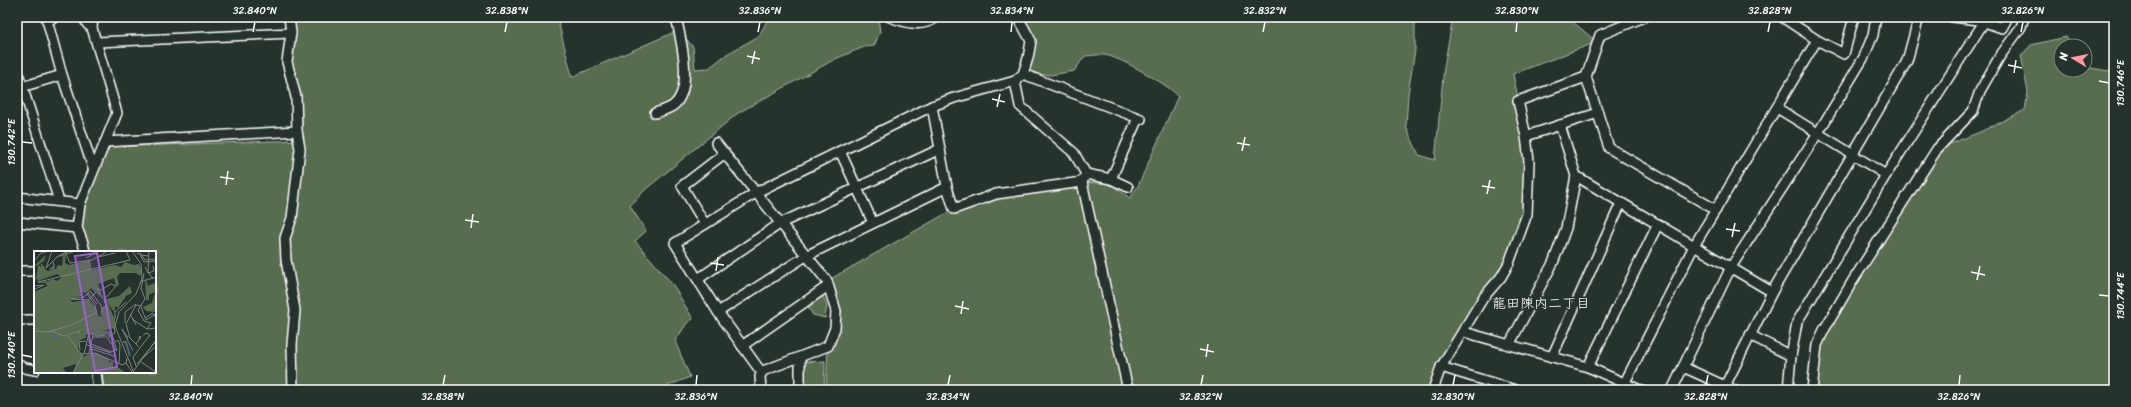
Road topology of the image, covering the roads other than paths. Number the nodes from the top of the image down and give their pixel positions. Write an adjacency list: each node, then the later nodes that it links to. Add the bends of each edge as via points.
1 (56, 17): 24 (street, via 47,20)
2 (83, 17): 18 (street)
3 (93, 17): 18 (street)
4 (290, 17): 19 (street)
5 (676, 17): 30 (street, via 685,72 683,92 674,105)
6 (890, 17): 7 (street, via 904,22 929,23)
7 (937, 17)
8 (1018, 17): 23 (street, via 1031,41)
9 (1644, 17): 25 (street, via 1600,35)
10 (1782, 17): 20 (street)
11 (1854, 17): 20 (street, via 1844,54)
12 (1876, 17): 34 (street, via 1873,35 1864,57)
13 (1919, 17): 41 (street, via 1907,62)
14 (1952, 17): 17 (street)
15 (2008, 17): 17 (street, via 2002,28)
16 (2024, 17): 101 (street, via 2021,26 1980,91 1973,112 1937,149 1824,330 1817,345)
17 (1984, 22): 43 (street)
18 (92, 28): 21 (street)
19 (290, 33): 21 (street); 33 (street, via 287,62 296,97)
20 (1817, 40): 29 (street)
21 (97, 42): 36 (street, via 117,108)
22 (17, 70): 27 (street)
23 (1023, 74): 26 (street); 46 (street, via 1140,118)
24 (62, 75): 27 (street); 42 (street)
25 (1586, 77): 31 (street); 35 (street, via 1518,101)
26 (1015, 81): 28 (street); 45 (street, via 1020,106 1074,153)
27 (20, 88): 52 (street)
28 (932, 106): 38 (street); 39 (street)
29 (1777, 108): 34 (street); 55 (street)
30 (655, 113)
31 (1598, 113): 32 (street); 55 (street, via 1609,148)
32 (1560, 125): 35 (street); 44 (street)
33 (297, 131): 36 (street); 91 (street, via 300,160 292,218 284,238 295,310 292,345)
34 (1818, 133): 41 (street); 65 (street)
35 (1526, 136): 74 (street, via 1528,189 1526,214 1520,235 1501,277 1483,298)
36 (105, 142): 42 (street)
37 (716, 143): 40 (street)
38 (940, 149): 47 (street); 49 (street)
39 (840, 151): 49 (street); 50 (street)
40 (724, 153): 50 (street); 59 (street, via 682,186)
41 (1852, 154): 43 (street); 70 (street)
42 (93, 168): 54 (street)
43 (1886, 175): 78 (street, via 1797,322)
44 (1576, 176): 53 (street); 76 (street, via 1566,228 1558,251)
45 (1084, 178): 46 (street); 47 (street, via 996,194 954,209); 94 (street)
46 (1111, 179): 48 (street)
47 (947, 187): 58 (street)
48 (1128, 187)
49 (857, 188): 57 (street); 58 (street)
50 (757, 192): 57 (street); 59 (street)
51 (17, 198): 52 (street)
52 (59, 201): 54 (street)
53 (1621, 203): 60 (street); 79 (street)
54 (80, 204): 61 (street)
55 (1716, 210): 62 (street)
56 (17, 222): 61 (street)
57 (781, 223): 64 (street); 68 (street)
58 (873, 223): 64 (street)
59 (705, 224): 68 (street, via 675,243)
60 (1658, 224): 62 (street); 83 (street)
61 (77, 228): 63 (street)
62 (1694, 246): 65 (street); 89 (street)
63 (85, 251)
64 (806, 256): 69 (street, via 827,280); 71 (street)
65 (1731, 268): 70 (street); 84 (street)
66 (17, 271): 67 (street)
67 (34, 271)
68 (698, 279): 71 (street)
69 (828, 286): 77 (street); 80 (street, via 836,312 833,335 828,346)
70 (1772, 292): 75 (street)
71 (718, 312): 77 (street)
72 (17, 320): 73 (street)
73 (34, 320)
74 (1464, 332): 76 (street); 82 (street)
75 (1750, 335): 78 (street); 88 (street)
76 (1510, 345): 79 (street)
77 (742, 346): 86 (street)
78 (1791, 356): 100 (street)
79 (1552, 357): 83 (street)
80 (800, 358): 86 (street); 93 (street)
81 (17, 364): 85 (street)
82 (1441, 367): 95 (street); 96 (street)
83 (1588, 367): 89 (street)
84 (1683, 367): 88 (street); 98 (street)
85 (34, 370)
86 (763, 371): 92 (street, via 760,376)
87 (96, 373): 90 (street)
88 (1725, 386): 99 (street)
89 (1623, 387): 97 (street)
90 (98, 390)
91 (293, 390)
92 (761, 390)
93 (800, 390)
94 (1128, 390)
95 (1433, 390)
96 (1515, 390)
97 (1640, 390)
98 (1672, 390)
99 (1734, 390)
100 (1788, 390)
101 (1812, 390)

